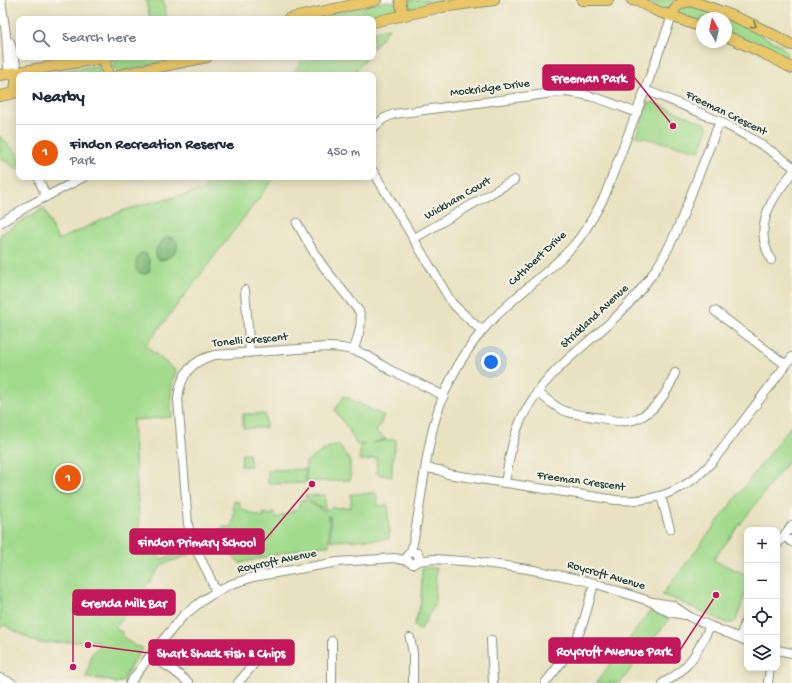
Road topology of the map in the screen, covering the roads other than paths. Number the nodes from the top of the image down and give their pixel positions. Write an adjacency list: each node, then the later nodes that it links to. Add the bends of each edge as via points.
1 (1, 0): 23 (street, via 6,34 13,53)
2 (376, 0): 10 (main road)
3 (400, 0): 9 (main road)
4 (494, 0): 9 (main road)
5 (582, 0): 6 (main road)
6 (608, 0)
7 (632, 0): 11 (main road)
8 (689, 1): 11 (main road, Cuthbert Drive, via 678,5); 15 (main road, one-way to 15, via 747,22)
9 (403, 15): 12 (main road)
10 (302, 16)
11 (672, 16): 13 (main road); 25 (street, Cuthbert Drive)
12 (376, 21)
13 (696, 25)
14 (732, 39): 19 (main road)
15 (792, 45)
16 (90, 60): 20 (main road)
17 (107, 60): 21 (main road)
18 (192, 60): 22 (main road)
19 (791, 65)
20 (21, 72)
21 (108, 72)
22 (134, 72)
23 (9, 74): 24 (main road)
24 (16, 90)
25 (645, 90): 28 (street, Cuthbert Drive); 29 (street, Freeman Crescent)
26 (16, 92): 27 (main road)
27 (0, 96)
28 (636, 113): 30 (street, Mockridge Drive, via 590,96 561,92 401,113 388,116); 44 (street, Cuthbert Drive, via 605,195 583,232 564,255)
29 (720, 121): 31 (street, Freeman Crescent, via 764,145); 50 (street, Strickland Avenue, via 677,229 652,274 618,315 557,368)
30 (376, 125)
31 (792, 166)
32 (792, 173): 41 (street, via 773,199 764,225 763,239)
33 (376, 176): 40 (street)
34 (39, 180): 37 (street)
35 (78, 180): 37 (street)
36 (514, 180): 40 (street, Wickham Court)
37 (46, 197): 39 (street)
38 (297, 223): 45 (street, via 316,256 361,315)
39 (0, 224)
40 (413, 239): 44 (street, via 452,303)
41 (771, 260)
42 (245, 290): 46 (street)
43 (715, 311): 48 (street)
44 (482, 331): 51 (street, Cuthbert Drive, via 462,360)
45 (354, 350): 46 (street, Tonelli Crescent, via 326,347); 51 (street, Tonelli Crescent, via 393,372)
46 (250, 353): 62 (street, Tonelli Crescent, via 215,355 203,359 187,372 179,393 188,524 192,542)
47 (792, 357): 48 (street, Freeman Crescent)
48 (786, 365): 54 (street, Freeman Crescent, via 705,470 688,484)
49 (675, 373): 50 (street, via 669,388 651,410 640,418 628,421 570,413 555,406)
50 (537, 392): 53 (street, Strickland Avenue, via 517,428)
51 (445, 394): 52 (street, Cuthbert Drive, via 434,424)
52 (425, 470): 53 (street, Freeman Crescent, via 439,475 448,474); 60 (street, Cuthbert Drive)
53 (505, 483): 54 (street, Freeman Crescent, via 616,500 637,501)
54 (661, 496): 56 (street)
55 (792, 525): 57 (street)
56 (670, 529)
57 (784, 536): 58 (street); 59 (street)
58 (780, 541)
59 (792, 542)
60 (413, 555): 61 (street, Roycroft Avenue, via 501,564); 62 (street, Roycroft Avenue, via 338,562 264,575 240,581)
61 (594, 583): 63 (street, Roycroft Avenue, via 652,602 672,605); 81 (street, via 580,632 569,652)
62 (218, 591): 69 (street, Roycroft Avenue, via 183,616)
63 (710, 626): 65 (street, Roycroft Avenue); 82 (street, via 689,663)
64 (410, 638): 79 (street)
65 (743, 639)
66 (491, 640): 80 (street)
67 (332, 641): 78 (street)
68 (780, 651): 70 (street)
69 (152, 653): 74 (street, Roycroft Avenue); 76 (street, via 166,661)
70 (792, 653)
71 (258, 659): 77 (street)
72 (770, 671): 83 (street)
73 (0, 678): 75 (street)
74 (132, 682)
75 (12, 683)
76 (189, 683)
77 (238, 683)
78 (332, 683)
79 (413, 683)
80 (493, 683)
81 (545, 683)
82 (664, 683)
83 (768, 683)

